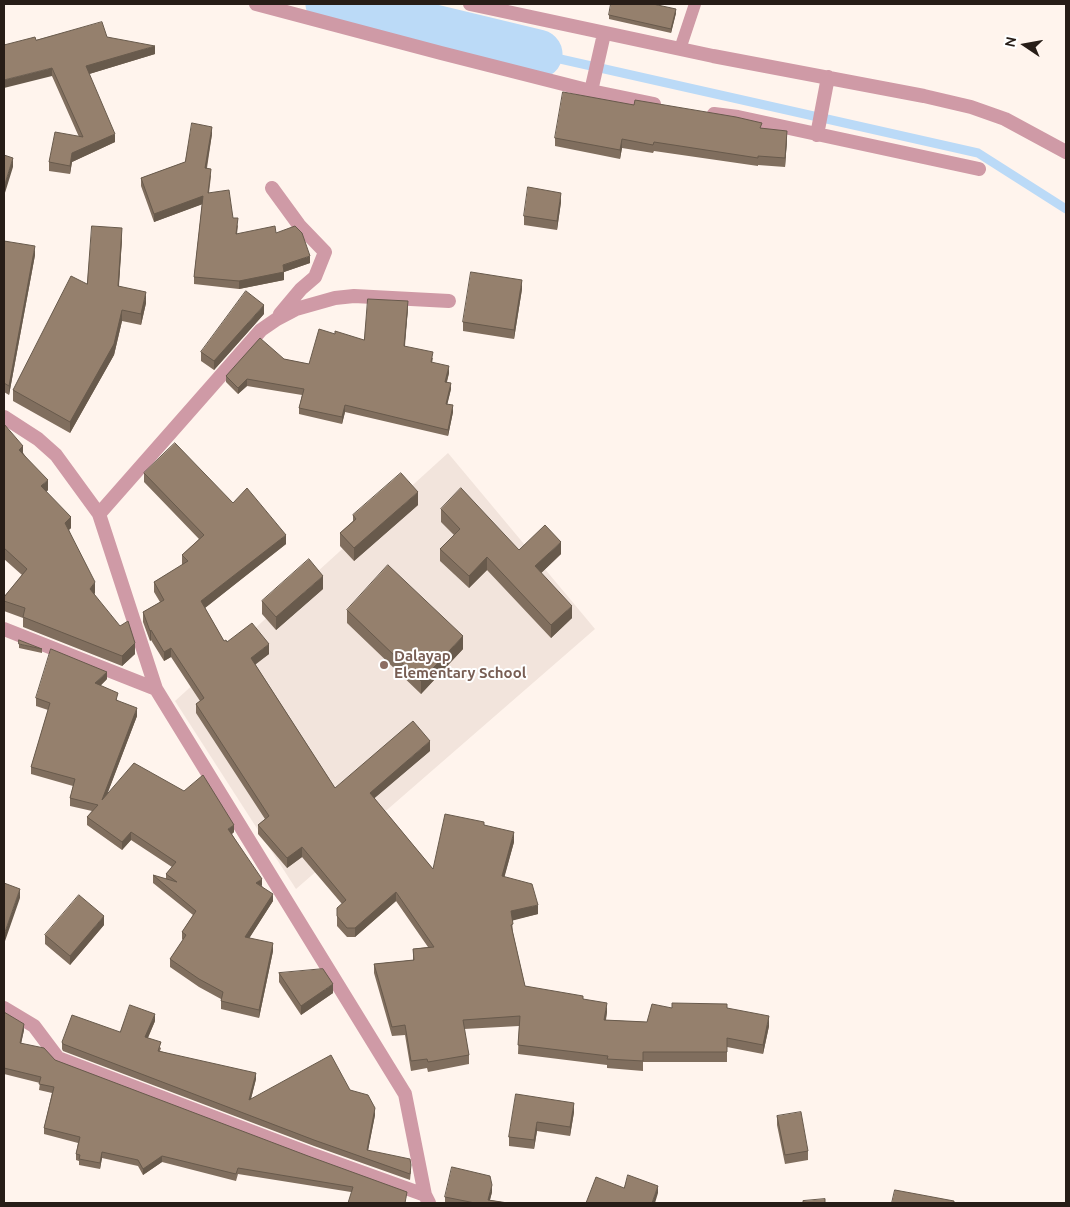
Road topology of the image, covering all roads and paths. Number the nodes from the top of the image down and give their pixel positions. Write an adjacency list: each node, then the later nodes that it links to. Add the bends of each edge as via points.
1 (256, 4): 7 (street)
2 (470, 4): 4 (street)
3 (695, 4): 5 (lane)
4 (604, 34): 5 (street); 7 (street)
5 (680, 49): 6 (street)
6 (828, 78): 10 (street); 11 (street, via 971,107 1005,119)
7 (590, 91): 8 (street)
8 (670, 106)
9 (698, 112): 10 (street)
10 (818, 130): 12 (street)
11 (1066, 152)
12 (979, 168)
13 (272, 188): 15 (street, via 299,225 325,252 315,277)
14 (449, 301): 15 (street, via 354,296 296,309)
15 (277, 319): 17 (street, via 261,330)
16 (4, 417): 17 (street, via 56,455)
17 (99, 514): 19 (street)
18 (4, 628): 19 (street)
19 (156, 689): 21 (street, via 405,1094)
20 (4, 1008): 21 (street, via 34,1026 58,1058)
21 (427, 1199)

